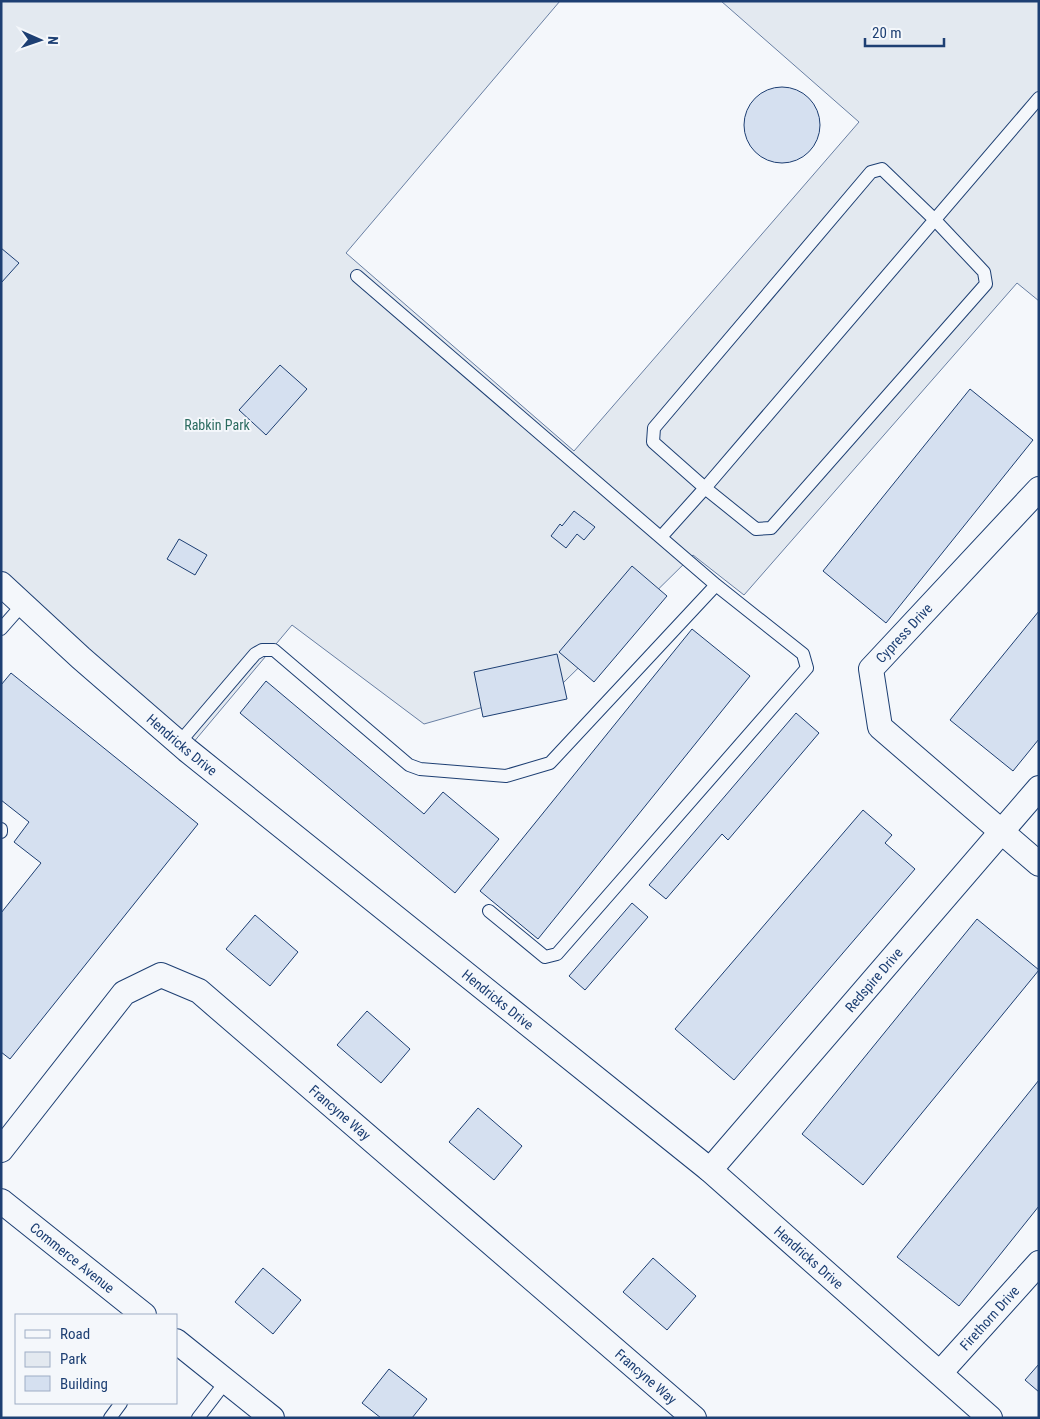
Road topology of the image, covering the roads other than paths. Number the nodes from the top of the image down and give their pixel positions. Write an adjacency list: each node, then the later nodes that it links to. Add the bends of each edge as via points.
1 (1039, 98): 2 (lane)
2 (935, 220): 4 (lane); 4 (lane, via 984,272 986,284 772,528 756,529); 4 (lane, via 882,169 872,172 654,428 652,442)
3 (357, 276): 6 (lane)
4 (705, 488): 6 (lane)
5 (1039, 489): 13 (street, Cypress Drive, via 871,669 880,726)
6 (661, 537): 8 (lane)
7 (1, 584): 9 (street, Hendricks Drive)
8 (716, 585): 11 (lane, via 550,763 506,776 420,769 409,765 274,650 255,654); 15 (lane, via 803,654 807,668 557,954 545,957)
9 (23, 604): 10 (lane); 11 (street, Hendricks Drive)
10 (1, 629)
11 (179, 743): 17 (street, Hendricks Drive)
12 (1039, 788): 13 (street, Redspire Drive)
13 (1001, 832): 14 (street, Cypress Drive); 17 (street, Redspire Drive)
14 (1039, 864)
15 (489, 912)
16 (1, 1150): 28 (street, Francyne Way, via 124,993 161,975 199,992)
17 (710, 1170): 22 (street, Hendricks Drive)
18 (1, 1201): 20 (street, Commerce Avenue)
19 (1039, 1263): 22 (street, Firethorn Drive)
20 (143, 1314)
21 (178, 1343): 23 (street)
22 (940, 1373): 29 (street, Hendricks Drive)
23 (227, 1380): 26 (lane); 27 (street)
24 (120, 1404): 25 (lane)
25 (110, 1418)
26 (198, 1418)
27 (272, 1418)
28 (694, 1418)
29 (990, 1418)

